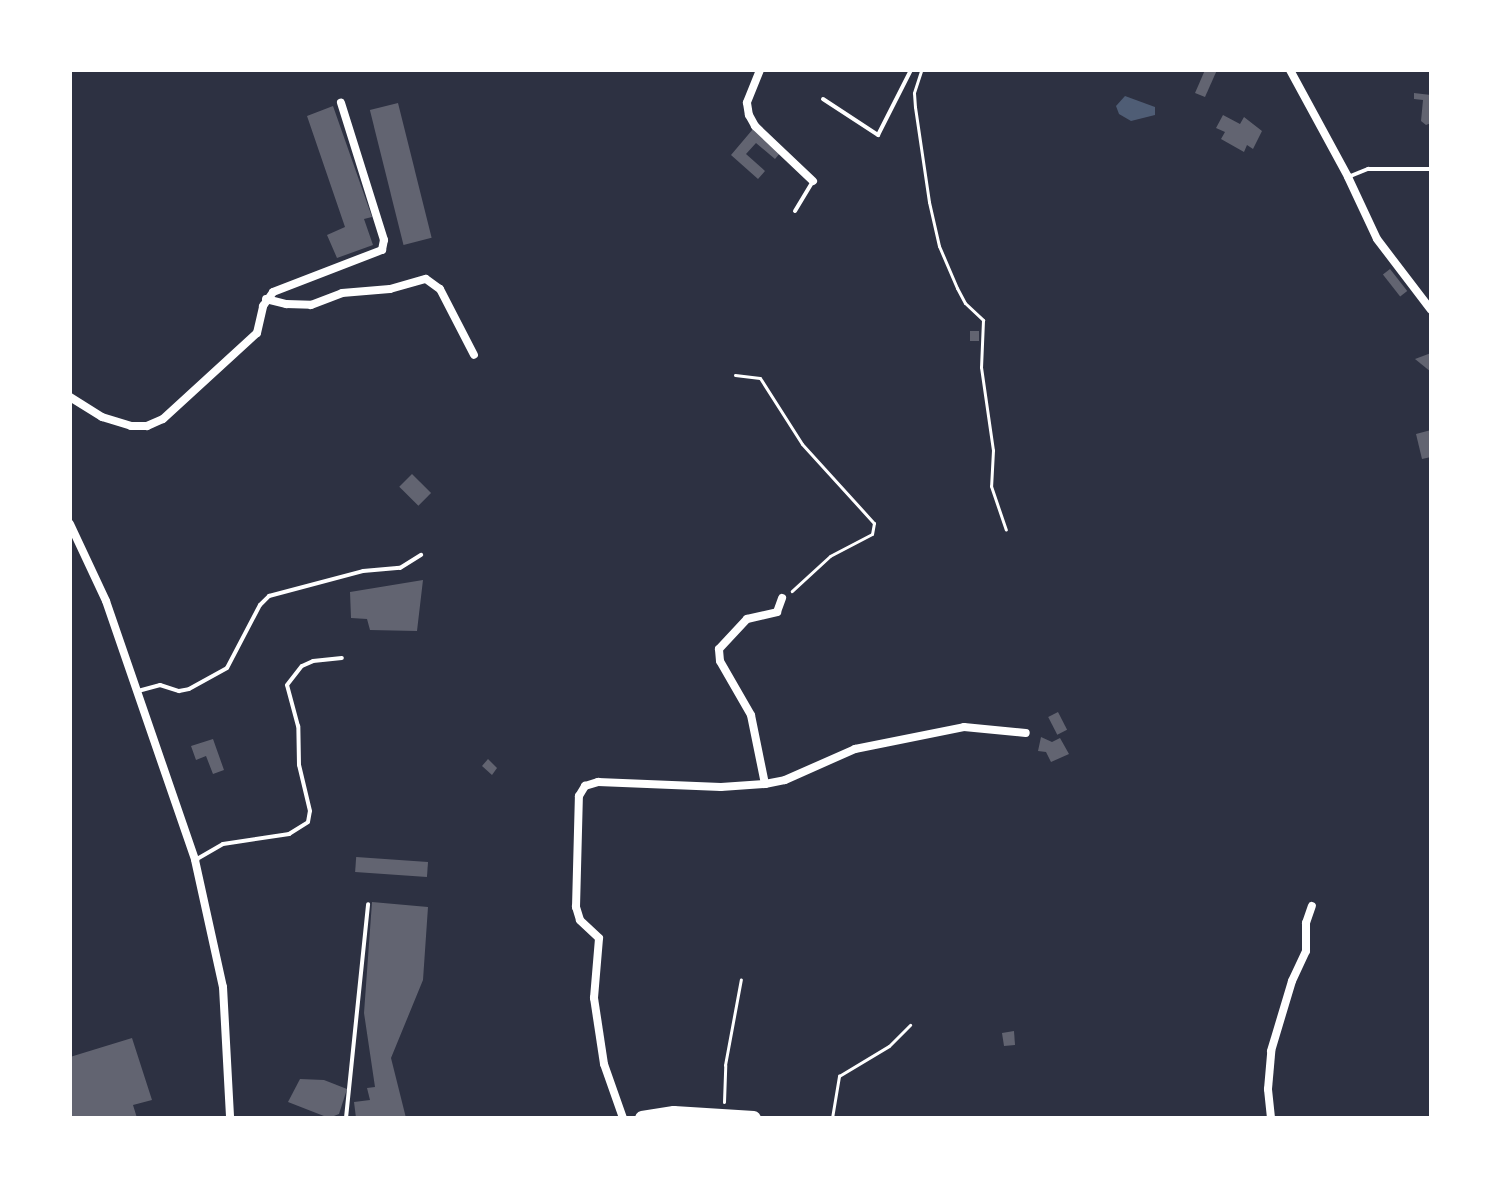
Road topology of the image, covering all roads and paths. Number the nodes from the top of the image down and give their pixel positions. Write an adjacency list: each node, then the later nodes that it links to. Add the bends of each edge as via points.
1 (760, 70): 9 (street, via 747,103 749,115)
2 (911, 70): 5 (lane, via 878,135)
3 (921, 70): 17 (path, via 915,107 934,224 957,288 983,320 981,367 993,450 991,486)
4 (1290, 70): 8 (street)
5 (823, 99)
6 (341, 103): 11 (street, via 385,245 378,253 289,284)
7 (1431, 169): 8 (lane, via 1368,169)
8 (1348, 177): 12 (street, via 1377,239)
9 (813, 181): 10 (lane)
10 (795, 211)
11 (266, 299): 13 (street, via 311,305 342,293 426,279 440,289); 15 (street, via 257,333 163,419 131,426 102,417)
12 (1431, 310)
13 (474, 355)
14 (735, 375): 19 (path, via 760,378 802,444 874,523 872,534 830,556)
15 (70, 397)
16 (70, 524): 21 (street, via 98,579)
17 (1006, 530)
18 (421, 555): 21 (lane, via 400,568 363,571 269,596 227,668 189,689 160,685)
19 (782, 598): 23 (street, via 777,612 743,622 718,655 749,710)
20 (342, 658): 24 (lane, via 302,666 287,685 298,726 308,822 289,834 223,844)
21 (138, 691): 24 (street)
22 (1026, 733): 23 (street, via 964,727 855,749)
23 (765, 784): 32 (street, via 598,782 581,790 576,812 576,907 580,920 599,938 594,998 604,1064)
24 (195, 860): 30 (street, via 223,987)
25 (368, 904): 31 (lane)
26 (1312, 906): 36 (street, via 1306,951 1271,1051)
27 (741, 979): 29 (path, via 725,1065)
28 (910, 1025): 35 (path, via 889,1046 839,1076)
29 (723, 1114): 33 (main road); 34 (main road)
30 (230, 1118)
31 (346, 1118)
32 (623, 1118)
33 (642, 1118)
34 (754, 1118)
35 (832, 1118)
36 (1271, 1118)

